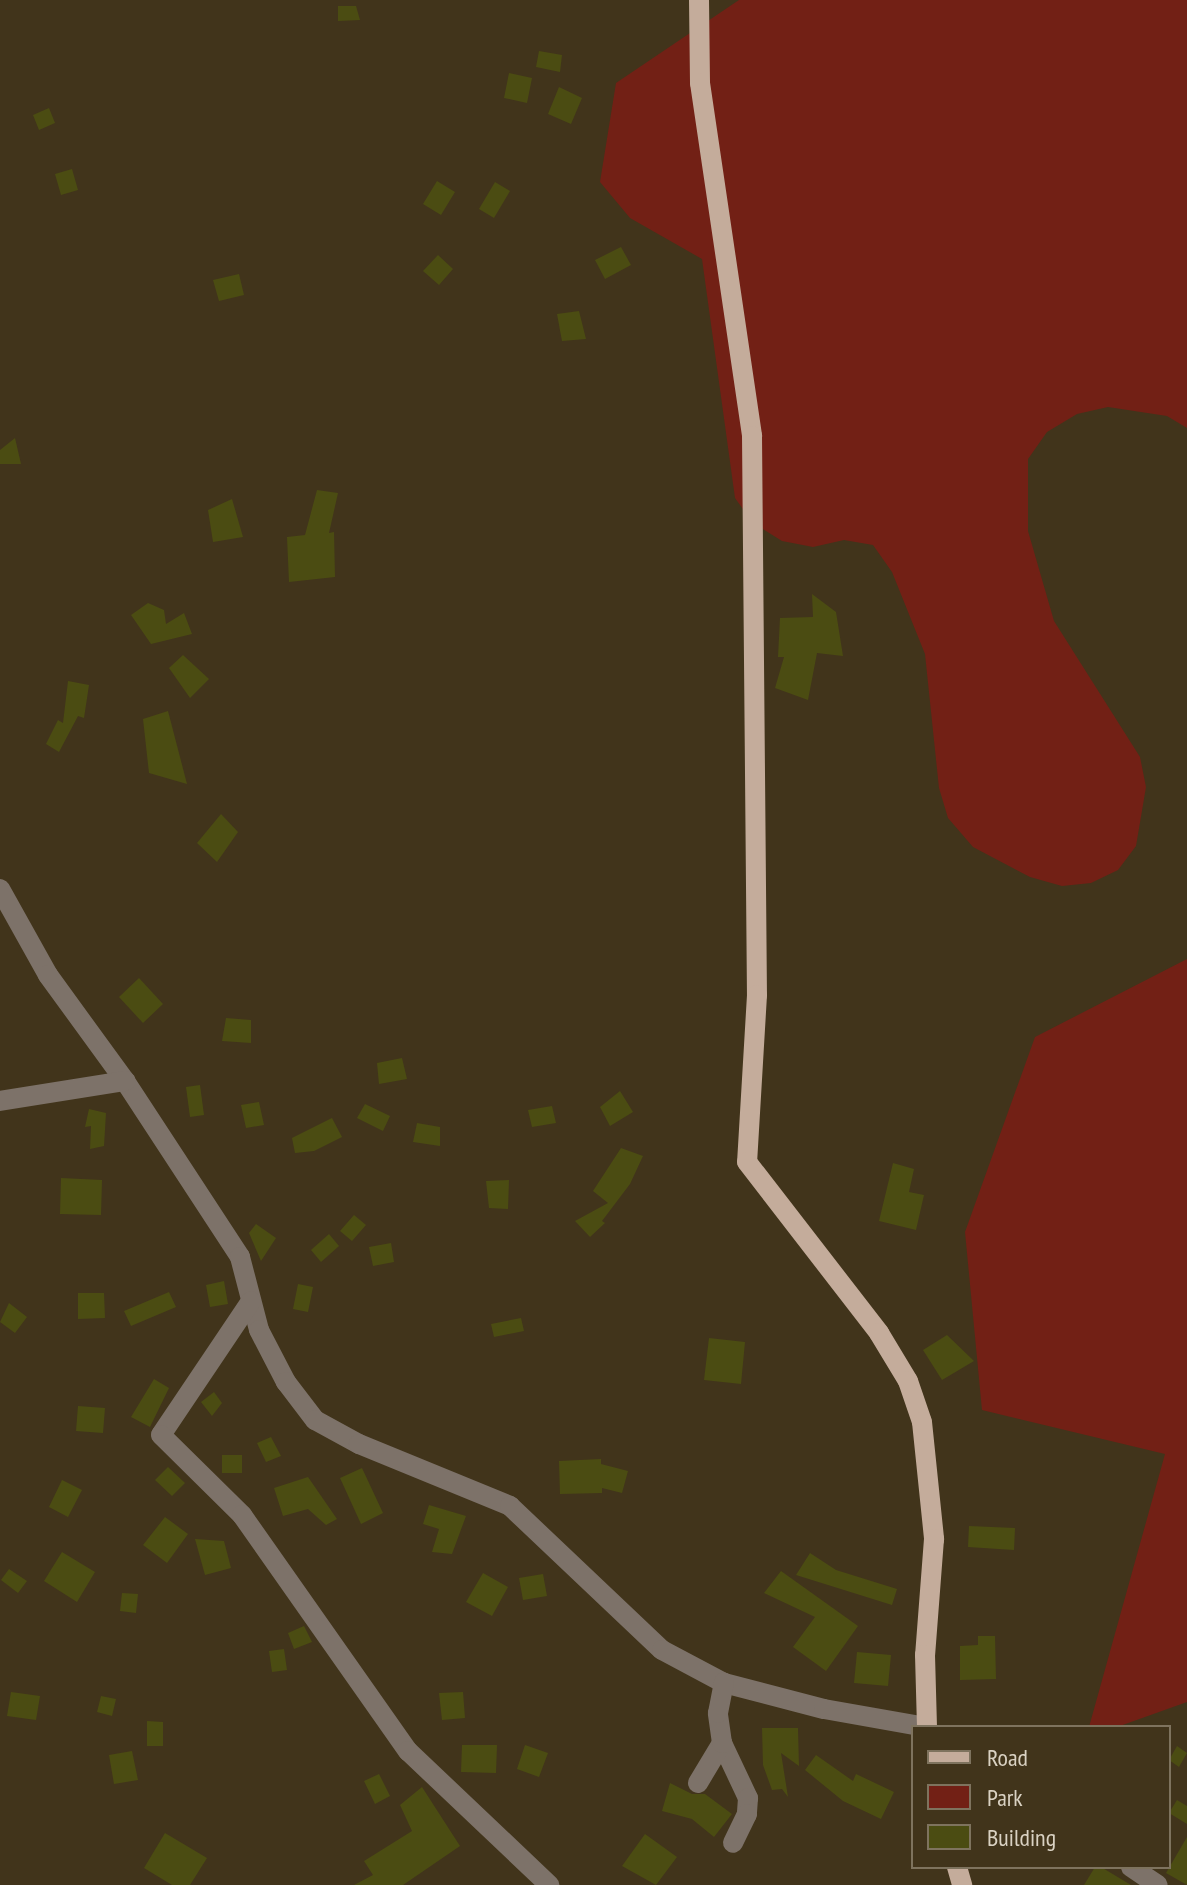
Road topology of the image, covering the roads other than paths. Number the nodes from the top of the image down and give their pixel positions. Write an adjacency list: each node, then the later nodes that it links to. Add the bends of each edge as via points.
1 (699, 0): 8 (main road, via 700,83 752,436 757,995 747,1162 879,1333 908,1381 922,1422 934,1539)
2 (0, 889): 3 (street, via 48,975)
3 (125, 1081): 4 (street); 5 (street, via 240,1257)
4 (0, 1101)
5 (251, 1301): 6 (street, via 259,1330 286,1382 315,1420 522,1514 662,1650); 13 (street, via 161,1435 242,1515 408,1751)
6 (724, 1683): 7 (street); 9 (street, via 718,1713)
7 (915, 1725)
8 (926, 1725)
9 (722, 1743): 10 (street); 11 (street, via 748,1798 747,1814)
10 (698, 1783)
11 (733, 1843)
12 (1134, 1869): 14 (street)
13 (549, 1885)
14 (1158, 1885)

